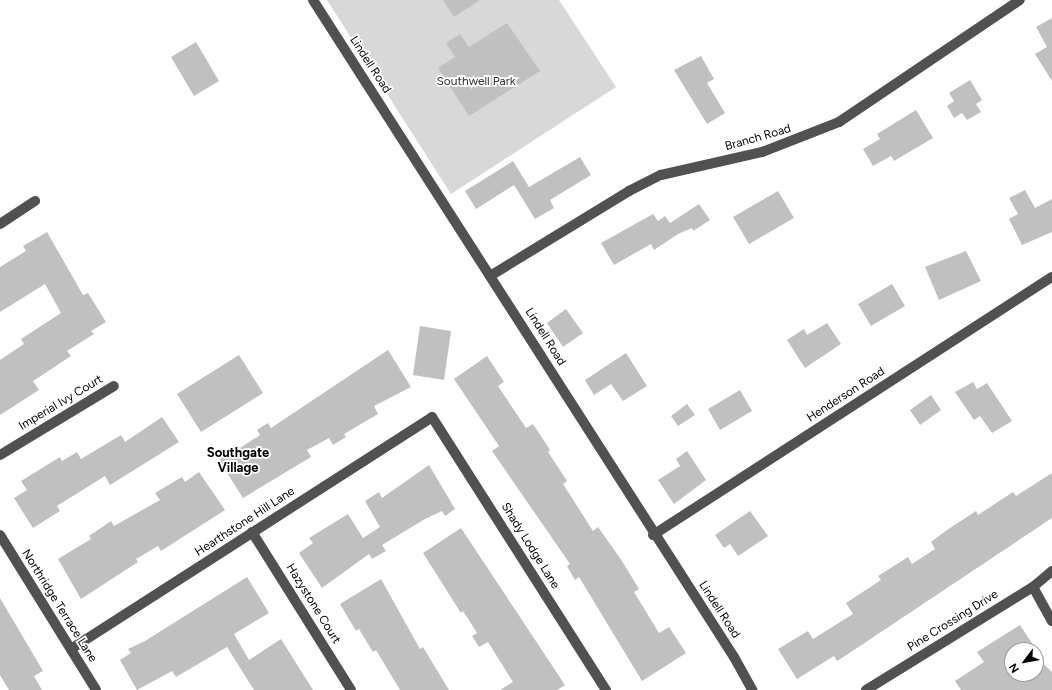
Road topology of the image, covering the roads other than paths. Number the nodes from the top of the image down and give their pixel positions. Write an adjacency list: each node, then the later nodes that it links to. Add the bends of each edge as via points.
1 (313, 0): 5 (street, Lindell Road)
2 (1020, 0): 5 (street, Branch Road, via 838,122 762,152 661,174)
3 (35, 202): 4 (street)
4 (0, 224)
5 (490, 276): 11 (street, Lindell Road)
6 (1052, 278): 11 (street, Henderson Road)
7 (114, 386): 9 (street, Imperial Ivy Court)
8 (432, 417): 10 (street, Hearthstone Hill Lane); 19 (street, Shady Lodge Lane)
9 (0, 455)
10 (252, 532): 16 (street, Hearthstone Hill Lane); 18 (street, Hazystone Court)
11 (654, 534): 20 (street, Lindell Road, via 734,657)
12 (0, 535): 16 (street, Northridge Terrace Lane)
13 (1052, 571): 14 (street, Pine Crossing Drive)
14 (1033, 587): 15 (street); 21 (street, Pine Crossing Drive)
15 (1052, 621)
16 (71, 649): 17 (street, Northridge Terrace Lane)
17 (96, 690)
18 (351, 690)
19 (606, 690)
20 (752, 690)
21 (866, 690)

